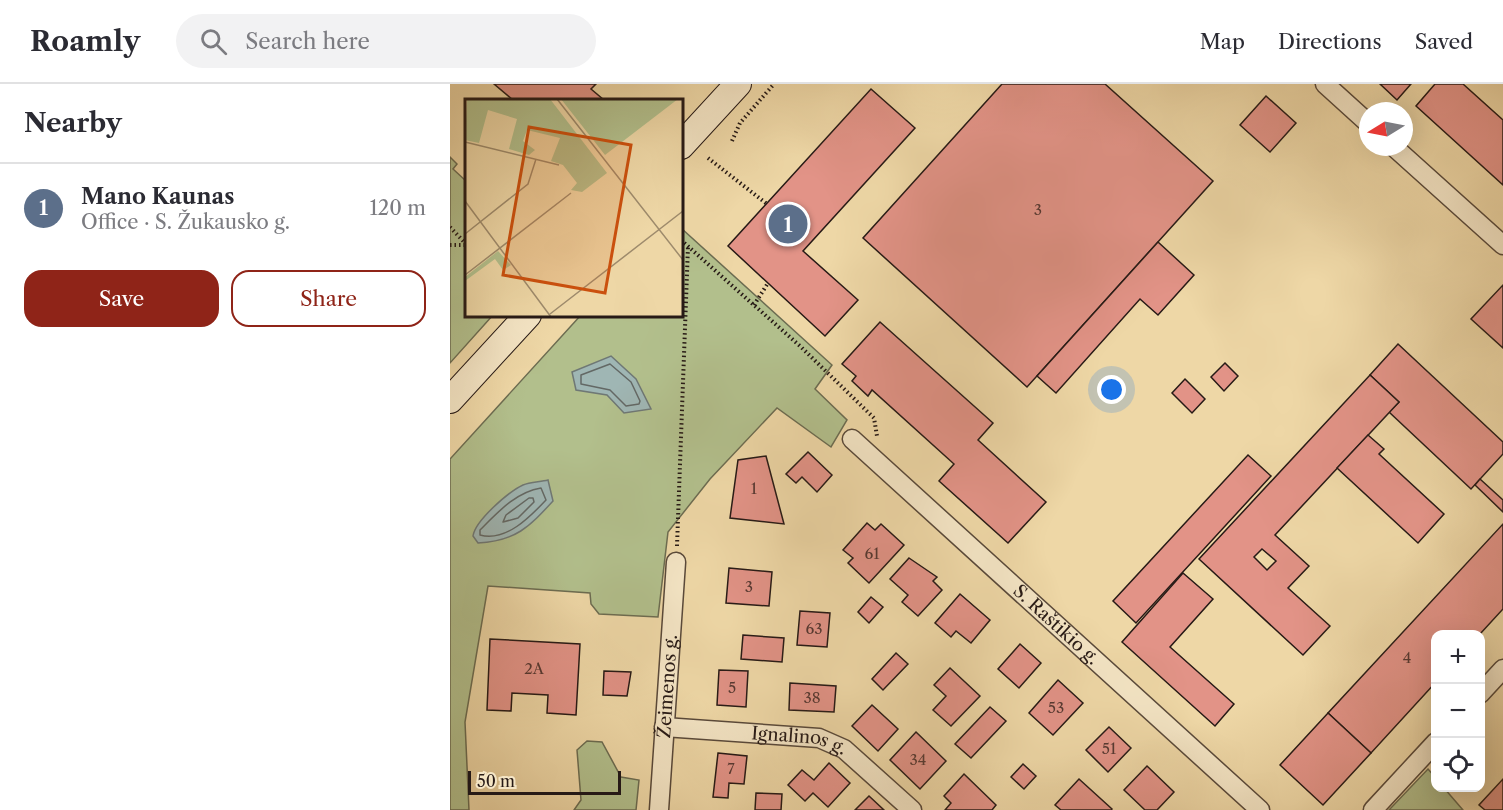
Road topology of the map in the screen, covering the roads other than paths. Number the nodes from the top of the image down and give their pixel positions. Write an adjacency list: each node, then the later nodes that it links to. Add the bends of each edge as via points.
1 (738, 84): 4 (main road)
2 (1324, 84): 3 (street)
3 (1359, 115)
4 (682, 145)
5 (1404, 156): 6 (street)
6 (1503, 245)
7 (527, 316): 8 (main road)
8 (450, 400)
9 (852, 440): 17 (street, S. Raštikio g.)
10 (676, 562): 13 (street, Žeimenos g.)
11 (1503, 669): 12 (street)
12 (1485, 688)
13 (664, 728): 15 (street, Žeimenos g.); 16 (street, Ignalinos g., via 819,738 844,750)
14 (1431, 747): 18 (street)
15 (659, 810)
16 (912, 810)
17 (1260, 810)
18 (1373, 810)

